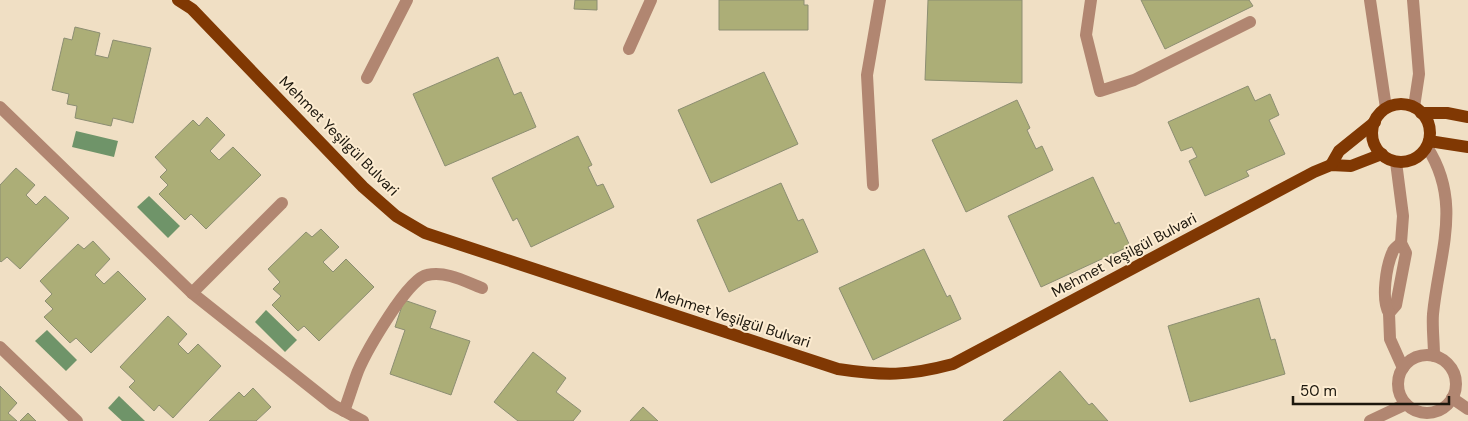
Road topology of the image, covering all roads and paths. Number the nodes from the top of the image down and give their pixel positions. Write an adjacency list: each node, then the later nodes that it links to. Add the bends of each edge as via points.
1 (178, 0): 20 (main road, Mehmet Yeşilgül Bulvari, via 192,9 363,187 396,216 424,233 838,369 865,373 915,374 953,364)
2 (407, 0): 10 (street)
3 (651, 0): 9 (street)
4 (880, 0): 21 (street, via 867,74)
5 (1091, 0): 8 (street, via 1086,35 1100,91 1134,80)
6 (1370, 0): 12 (street)
7 (1413, 0): 13 (street, via 1419,74)
8 (1250, 22)
9 (629, 49)
10 (367, 78)
11 (0, 107): 24 (street)
12 (1386, 108): 13 (main road, via 1396,105); 15 (main road)
13 (1417, 110): 14 (main road); 16 (main road, via 1430,128)
14 (1468, 117)
15 (1375, 122): 18 (main road, via 1372,132 1374,143); 20 (main road, Mehmet Yeşilgül Bulvari, via 1339,151)
16 (1428, 144): 17 (main road); 19 (main road, via 1414,159); 26 (street, via 1442,175 1447,213 1433,314)
17 (1468, 147)
18 (1382, 154): 19 (main road); 20 (main road, Mehmet Yeşilgül Bulvari, via 1351,166)
19 (1396, 162): 27 (street, via 1403,216 1401,243 1406,253 1396,305 1389,313 1390,339)
20 (1331, 164)
21 (873, 185)
22 (282, 203): 24 (street)
23 (482, 288): 31 (street, via 444,274 419,278 395,307 358,370)
24 (192, 293): 31 (street)
25 (0, 347): 32 (street)
26 (1434, 356): 27 (street, via 1414,358); 28 (street, via 1452,369 1456,389)
27 (1403, 368): 29 (street, via 1398,387)
28 (1452, 398): 29 (street, via 1437,411 1424,413); 30 (street)
29 (1406, 404): 34 (street)
30 (1468, 408)
31 (344, 411): 33 (street)
32 (77, 421)
33 (363, 421)
34 (1370, 421)

